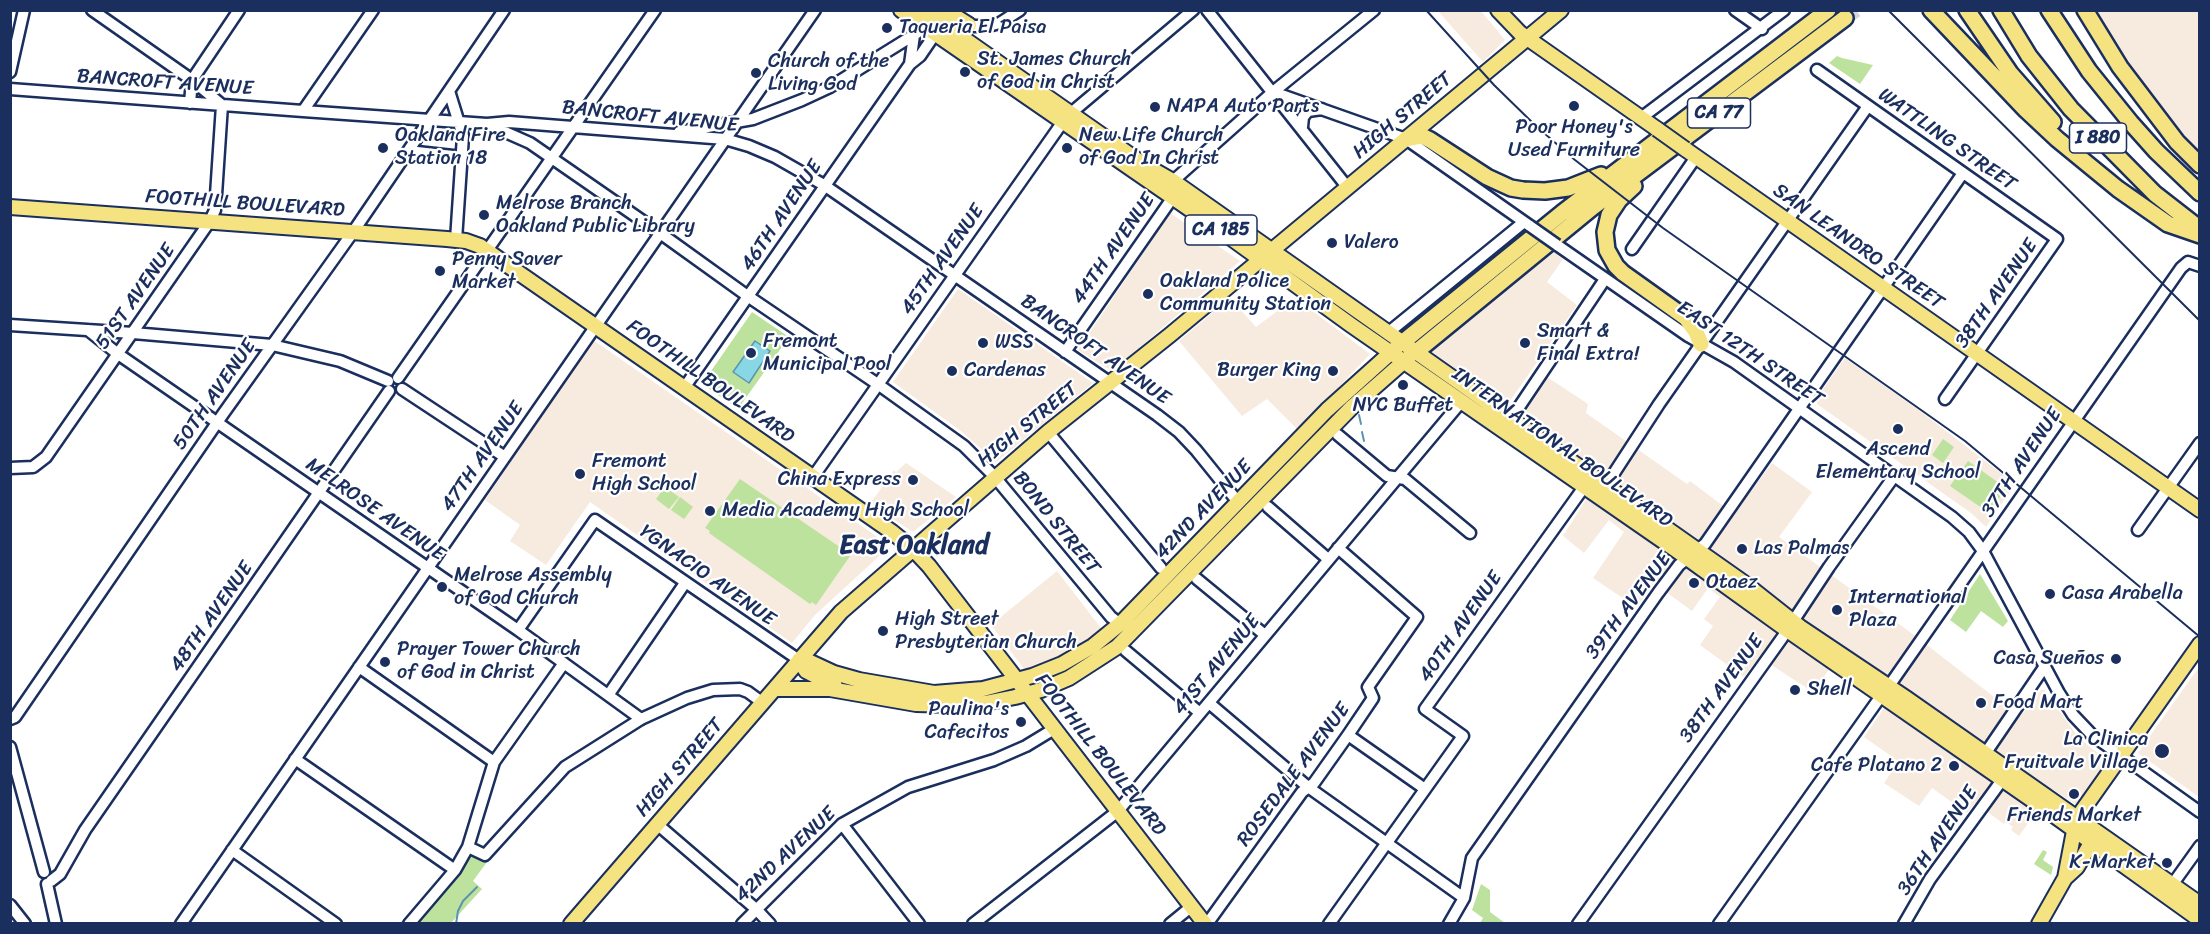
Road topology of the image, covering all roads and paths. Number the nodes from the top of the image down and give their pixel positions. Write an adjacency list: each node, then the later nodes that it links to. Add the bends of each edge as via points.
1 (24, 10): 33 (street)
2 (92, 10): 34 (street)
3 (239, 10): 34 (street)
4 (373, 10): 42 (street)
5 (504, 10): 36 (street, 50TH AVENUE)
6 (655, 10): 50 (street, 48TH AVENUE)
7 (815, 10): 48 (street, 47TH AVENUE)
8 (901, 10): 28 (main road, INTERNATIONAL BOULEVARD / CA 185)
9 (923, 10): 28 (main road, INTERNATIONAL BOULEVARD / CA 185)
10 (945, 10): 26 (main road)
11 (1020, 10): 26 (street, via 988,27)
12 (1193, 10): 43 (street, 45TH AVENUE)
13 (1207, 10): 37 (street)
14 (1374, 10): 37 (street, 44TH AVENUE)
15 (1498, 10): 30 (main road, SAN LEANDRO STREET)
16 (1561, 10): 30 (main road, HIGH STREET)
17 (1735, 10): 27 (street)
18 (1784, 10): 27 (street)
19 (1828, 10): 46 (highway, CA 77)
20 (1931, 10): 66 (highway, via 2050,132)
21 (1967, 10): 66 (highway, via 2010,73 2044,113)
22 (2001, 10): 71 (highway, I 880, via 2047,79 2097,137 2155,194)
23 (2085, 10): 59 (highway, via 2120,67)
24 (2049, 12): 64 (highway, I 880, via 2131,123)
25 (1845, 18): 46 (highway, CA 77)
26 (969, 25): 28 (street)
27 (1762, 29): 44 (street)
28 (936, 30): 29 (street); 31 (street, 46TH AVENUE, via 920,56); 43 (main road, INTERNATIONAL BOULEVARD / CA 185)
29 (914, 35): 31 (street, 46TH AVENUE); 48 (street, via 820,92)
30 (1527, 38): 44 (main road, SAN LEANDRO STREET); 54 (main road, HIGH STREET)
31 (910, 64): 62 (street, 46TH AVENUE)
32 (1817, 70): 40 (street, WATTLING STREET)
33 (10, 72)
34 (192, 80): 38 (street); 39 (street)
35 (10, 89): 38 (street, BANCROFT AVENUE)
36 (449, 91): 45 (street, 50TH AVENUE); 47 (street)
37 (1273, 92): 41 (street, EAST 12TH STREET); 51 (street); 61 (street, 44TH AVENUE)
38 (190, 103): 39 (street, BANCROFT AVENUE)
39 (222, 105): 42 (street, BANCROFT AVENUE); 68 (street, 51ST AVENUE, via 215,210)
40 (1868, 106): 60 (street, WATTLING STREET); 69 (street)
41 (1322, 109): 51 (street, via 1308,111); 54 (street, EAST 12TH STREET)
42 (303, 111): 45 (street, BANCROFT AVENUE)
43 (1066, 118): 61 (main road, INTERNATIONAL BOULEVARD / CA 185); 65 (main road, INTERNATIONAL BOULEVARD / CA 185); 82 (street, 45TH AVENUE)
44 (1641, 118): 56 (main road, SAN LEANDRO STREET, bridge)
45 (429, 120): 47 (street, BANCROFT AVENUE); 55 (street, 50TH AVENUE)
46 (1695, 121): 54 (highway, via 1599,176 1568,188 1545,191 1498,183 1422,136); 92 (highway, via 1619,200 1609,215 1605,232 1607,250 1616,266 1686,318); 93 (highway, CA 77, via 1536,234); 97 (highway, CA 77)
47 (458, 122): 49 (street, BANCROFT AVENUE); 57 (street, via 463,136)
48 (737, 122): 52 (street); 53 (street, 47TH AVENUE)
49 (487, 124): 50 (street, BANCROFT AVENUE); 58 (street, BOND STREET, via 530,143)
50 (574, 127): 52 (street, BANCROFT AVENUE); 58 (street, 48TH AVENUE)
51 (1302, 128): 63 (street)
52 (663, 134): 53 (street, BANCROFT AVENUE)
53 (725, 139): 62 (street, BANCROFT AVENUE, via 775,157); 73 (street, 47TH AVENUE)
54 (1406, 139): 63 (main road, HIGH STREET); 70 (street, EAST 12TH STREET)
55 (408, 152): 57 (street); 72 (street, 50TH AVENUE)
56 (1691, 153): 69 (main road, SAN LEANDRO STREET); 77 (street)
57 (462, 157): 76 (street)
58 (552, 159): 73 (street, BOND STREET); 78 (street, 48TH AVENUE)
59 (2199, 165)
60 (1963, 173): 75 (street, WATTLING STREET); 84 (street, 39TH AVENUE)
61 (1173, 181): 79 (main road, INTERNATIONAL BOULEVARD / CA 185)
62 (824, 186): 82 (street, BANCROFT AVENUE); 85 (street, 46TH AVENUE)
63 (1348, 188): 79 (main road, HIGH STREET)
64 (2199, 193)
65 (1173, 197): 80 (main road, INTERNATIONAL BOULEVARD / CA 185); 94 (street, 44TH AVENUE)
66 (2138, 201): 74 (highway, via 2168,224)
67 (10, 207): 68 (main road, FOOTHILL BOULEVARD)
68 (210, 221): 72 (main road, FOOTHILL BOULEVARD); 90 (street, 51ST AVENUE)
69 (1788, 221): 84 (main road, SAN LEANDRO STREET); 92 (street)
70 (1527, 224): 83 (street, EAST 12TH STREET, bridge); 89 (street)
71 (2199, 229)
72 (353, 232): 76 (main road, FOOTHILL BOULEVARD); 91 (street, 50TH AVENUE)
73 (660, 233): 85 (street, BOND STREET); 87 (street, 47TH AVENUE)
74 (2199, 235)
75 (2057, 239): 96 (street, 38TH AVENUE)
76 (456, 240): 78 (main road, FOOTHILL BOULEVARD, via 474,243)
77 (1632, 249)
78 (488, 251): 87 (main road, FOOTHILL BOULEVARD); 98 (street, 48TH AVENUE)
79 (1271, 251): 80 (main road, HIGH STREET); 89 (main road, INTERNATIONAL BOULEVARD / CA 185)
80 (1260, 260): 93 (main road, INTERNATIONAL BOULEVARD / CA 185); 99 (main road, HIGH STREET)
81 (2199, 266): 106 (street, 37TH AVENUE, via 2188,262 2181,268)
82 (956, 274): 94 (street, BANCROFT AVENUE); 100 (street, 45TH AVENUE)
83 (1605, 279): 92 (street, EAST 12TH STREET); 105 (street)
84 (1882, 288): 96 (main road, SAN LEANDRO STREET); 104 (street, 39TH AVENUE)
85 (748, 297): 100 (street, BOND STREET); 101 (street, 46TH AVENUE)
86 (10, 325): 88 (street)
87 (595, 326): 101 (main road, FOOTHILL BOULEVARD); 111 (street, 47TH AVENUE)
88 (88, 330): 90 (street); 95 (street, MELROSE AVENUE)
89 (1389, 332): 93 (main road, INTERNATIONAL BOULEVARD / CA 185)
90 (133, 333): 91 (street); 95 (street, 51ST AVENUE)
91 (272, 345): 98 (street, via 340,361); 107 (street, 50TH AVENUE)
92 (1701, 345): 104 (street, EAST 12TH STREET, via 1734,362); 118 (street)
93 (1397, 347): 97 (main road, INTERNATIONAL BOULEVARD); 121 (main road, 42ND AVENUE, via 1341,396)
94 (1065, 351): 99 (street, BANCROFT AVENUE)
95 (118, 354): 107 (street, MELROSE AVENUE); 112 (street, 51ST AVENUE, via 46,457 33,467)
96 (1977, 354): 102 (street, 38TH AVENUE); 106 (main road, SAN LEANDRO STREET)
97 (1410, 357): 103 (main road, INTERNATIONAL BOULEVARD); 105 (main road, INTERNATIONAL BOULEVARD); 129 (main road, 42ND AVENUE, via 1352,407)
98 (392, 383): 111 (street, via 393,393 402,389); 120 (street, 48TH AVENUE)
99 (1111, 383): 108 (main road, HIGH STREET); 121 (street, BANCROFT AVENUE, via 1179,432)
100 (879, 385): 114 (street, BOND STREET, via 964,446); 115 (street, 45TH AVENUE)
101 (684, 388): 115 (main road, FOOTHILL BOULEVARD)
102 (1945, 399)
103 (1461, 402): 116 (street, 41ST AVENUE); 117 (main road, INTERNATIONAL BOULEVARD)
104 (1798, 407): 113 (street, EAST 12TH STREET); 130 (street, 39TH AVENUE, via 1705,544)
105 (1511, 419): 118 (main road, INTERNATIONAL BOULEVARD)
106 (2072, 421): 119 (main road, SAN LEANDRO STREET); 128 (street, 37TH AVENUE)
107 (218, 422): 120 (street, MELROSE AVENUE); 156 (street, 50TH AVENUE)
108 (1048, 432): 114 (main road, HIGH STREET); 133 (street)
109 (1338, 435): 116 (street, via 1387,476)
110 (2199, 443): 119 (street)
111 (505, 457): 132 (street, 47TH AVENUE)
112 (10, 468)
113 (1895, 475): 128 (street, EAST 12TH STREET, via 1952,517); 138 (street, 38TH AVENUE)
114 (994, 476): 127 (main road, HIGH STREET); 137 (street, BOND STREET, via 1110,617)
115 (813, 477): 127 (main road, FOOTHILL BOULEVARD)
116 (1397, 477): 125 (street, via 1405,479); 126 (street, 41ST AVENUE)
117 (1584, 487): 130 (main road, INTERNATIONAL BOULEVARD); 167 (street, 40TH AVENUE, via 1425,709 1462,736)
118 (1605, 487): 130 (main road, INTERNATIONAL BOULEVARD)
119 (2168, 488): 123 (main road, SAN LEANDRO STREET); 124 (street)
120 (320, 494): 132 (street, MELROSE AVENUE); 179 (street, 48TH AVENUE, via 85,830 57,878)
121 (1238, 502): 129 (main road, via 1238,512 1217,535); 137 (main road, 42ND AVENUE)
122 (1268, 507): 131 (street)
123 (2199, 510)
124 (2138, 530)
125 (1470, 533)
126 (1338, 548): 131 (street, 41ST AVENUE); 159 (street, ROSEDALE AVENUE, via 1417,617 1368,687 1373,698)
127 (913, 549): 143 (main road, HIGH STREET, via 841,612); 147 (main road, FOOTHILL BOULEVARD)
128 (1983, 551): 145 (street, EAST 12TH STREET); 149 (street, 37TH AVENUE)
129 (1211, 552): 136 (main road, 42ND AVENUE)
130 (1692, 554): 138 (main road, INTERNATIONAL BOULEVARD); 182 (street, 39TH AVENUE, via 1678,565 1658,592 1472,858)
131 (1328, 559): 140 (street, 41ST AVENUE)
132 (428, 568): 139 (street, MELROSE AVENUE); 146 (street, 47TH AVENUE)
133 (1161, 568)
134 (1197, 579): 140 (street)
135 (685, 583): 139 (street, YGNACIO AVENUE, via 595,520); 143 (street, YGNACIO AVENUE); 151 (street)
136 (1146, 618): 137 (main road, via 1130,627); 152 (main road, 42ND AVENUE, via 1117,647 1092,664 1069,678)
137 (1120, 624): 147 (main road, 42ND AVENUE, via 1071,659)
138 (1790, 625): 149 (main road, INTERNATIONAL BOULEVARD); 201 (street, 38TH AVENUE)
139 (518, 630): 144 (street, MELROSE AVENUE)
140 (1265, 635): 154 (street, 41ST AVENUE)
141 (2199, 644): 162 (main road)
142 (1126, 651): 155 (street)
143 (799, 660): 147 (main road, 42ND AVENUE, via 846,677 917,691 967,691); 148 (main road, HIGH STREET); 150 (main road, via 816,678)
144 (564, 663): 151 (street, MELROSE AVENUE); 164 (street)
145 (2045, 666): 161 (street); 162 (street, EAST 12TH STREET, via 2078,720)
146 (359, 667): 163 (street, 47TH AVENUE); 164 (street)
147 (1017, 680): 152 (main road, FOOTHILL BOULEVARD)
148 (775, 689): 150 (main road); 153 (main road, HIGH STREET)
149 (1885, 691): 161 (main road, INTERNATIONAL BOULEVARD); 165 (main road, INTERNATIONAL BOULEVARD); 202 (street, 37TH AVENUE)
150 (857, 693): 152 (main road, 42ND AVENUE, via 916,704 952,705)
151 (609, 694): 157 (street, MELROSE AVENUE)
152 (1027, 694): 158 (main road, FOOTHILL BOULEVARD)
153 (763, 703): 157 (street, via 740,689 722,689 698,694); 171 (main road, HIGH STREET)
154 (1209, 703): 155 (street, 41ST AVENUE); 166 (street)
155 (1200, 713): 168 (street, 41ST AVENUE)
156 (10, 719)
157 (641, 719): 176 (street, via 565,767 485,855)
158 (1054, 729): 168 (main road, FOOTHILL BOULEVARD); 170 (street, 42ND AVENUE, via 994,760 908,787)
159 (1348, 735): 166 (street, ROSEDALE AVENUE); 167 (street)
160 (10, 747): 179 (street)
161 (1985, 754): 172 (main road, INTERNATIONAL BOULEVARD)
162 (2120, 756): 169 (street, EAST 12TH STREET); 172 (main road, via 2082,810)
163 (295, 759): 177 (street, 47TH AVENUE); 178 (street)
164 (494, 762): 176 (street)
165 (2002, 780): 172 (main road, INTERNATIONAL BOULEVARD); 203 (street, 36TH AVENUE, via 1930,879)
166 (1308, 787): 173 (street); 198 (street, ROSEDALE AVENUE)
167 (1425, 789): 173 (street, 40TH AVENUE)
168 (1118, 811): 184 (main road, FOOTHILL BOULEVARD); 196 (street, 41ST AVENUE)
169 (2199, 812)
170 (842, 824): 185 (street, 42ND AVENUE); 195 (street)
171 (657, 825): 185 (street); 192 (main road, HIGH STREET)
172 (2076, 826): 174 (main road, INTERNATIONAL BOULEVARD); 180 (main road); 181 (main road, INTERNATIONAL BOULEVARD)
173 (1387, 843): 182 (street); 199 (street, 40TH AVENUE)
174 (2091, 843): 180 (main road, via 2077,867); 186 (main road, INTERNATIONAL BOULEVARD)
175 (2199, 846): 181 (street)
176 (468, 847): 178 (street)
177 (232, 850): 189 (street, 47TH AVENUE); 190 (street)
178 (455, 870): 191 (street)
179 (47, 877): 188 (street)
180 (2065, 878): 204 (main road)
181 (2172, 885): 186 (main road, INTERNATIONAL BOULEVARD)
182 (1464, 898): 200 (street, 39TH AVENUE)
183 (10, 905): 187 (street)
184 (1192, 906): 197 (street); 198 (main road, FOOTHILL BOULEVARD)
185 (756, 909): 193 (street, 42ND AVENUE); 194 (street)
186 (2194, 912)
187 (25, 924)
188 (56, 924)
189 (181, 924)
190 (336, 924)
191 (409, 924)
192 (571, 924)
193 (742, 924)
194 (770, 924)
195 (919, 924)
196 (974, 924)
197 (1170, 924)
198 (1206, 924)
199 (1329, 924)
200 (1449, 924)
201 (1578, 924)
202 (1719, 924)
203 (1904, 924)
204 (2039, 924)

